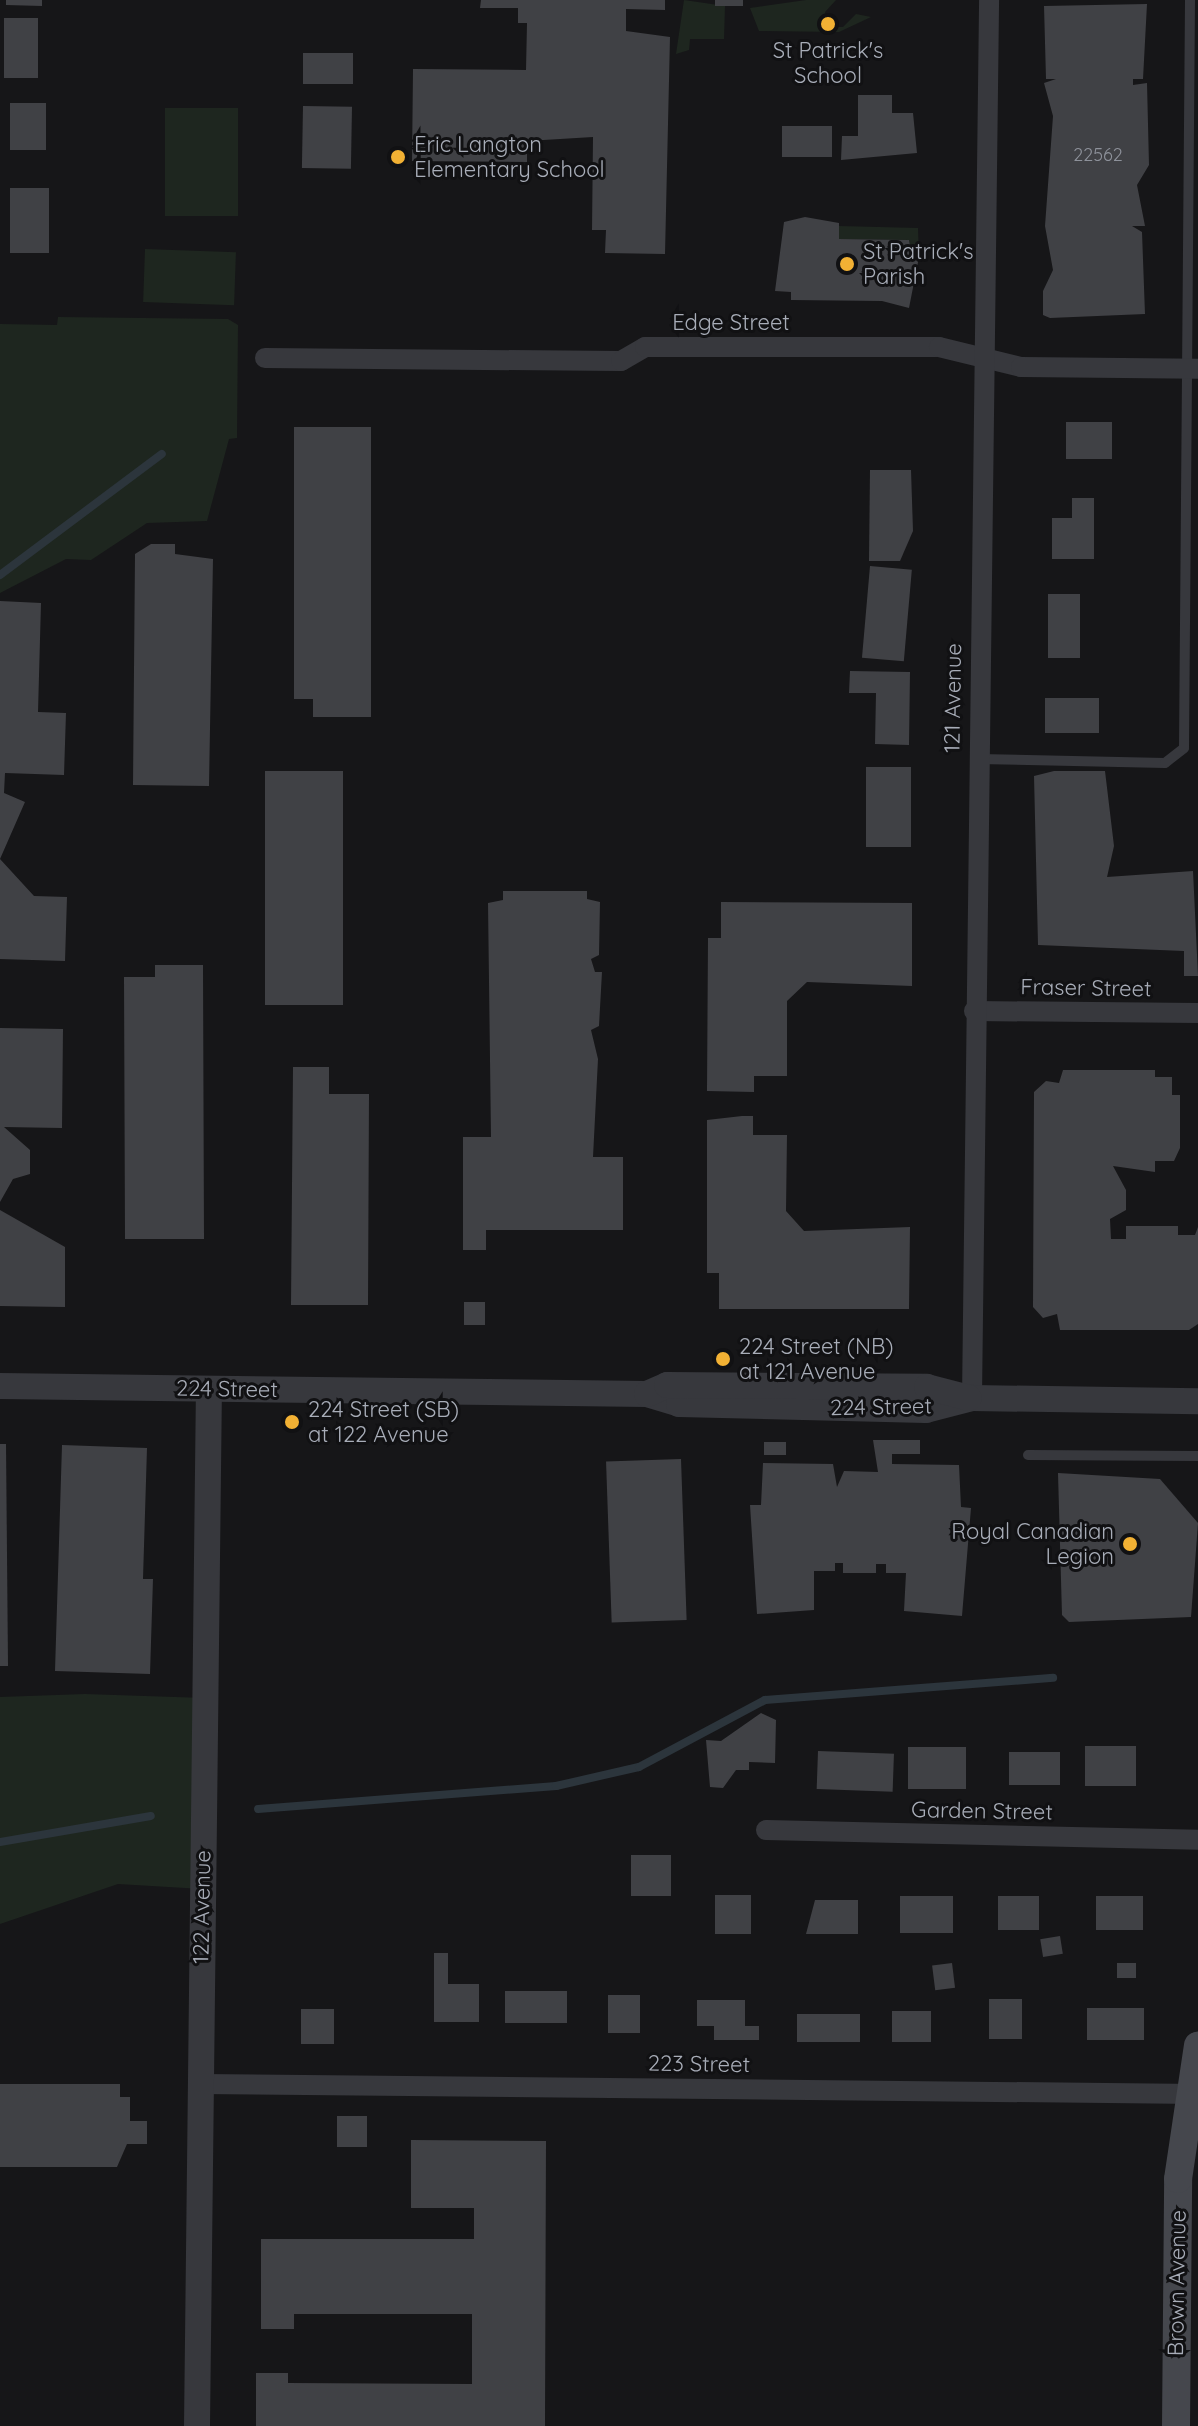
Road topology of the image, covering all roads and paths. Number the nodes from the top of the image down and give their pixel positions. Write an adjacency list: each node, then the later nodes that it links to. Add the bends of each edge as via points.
1 (989, 0): 4 (street, 121 Avenue, via 989,328)
2 (1190, 0): 5 (lane)
3 (265, 358): 4 (street, Edge Street, via 621,361 645,347 706,345 939,347)
4 (982, 362): 5 (street, Edge Street); 6 (street, 121 Avenue)
5 (1192, 369): 6 (lane, via 1184,748 1165,763)
6 (976, 759): 7 (street, 121 Avenue)
7 (974, 1011): 8 (street, Fraser Street); 11 (street, 121 Avenue)
8 (1198, 1013)
9 (0, 1386): 10 (street, 224 Street)
10 (209, 1389): 11 (street, 224 Street, via 647,1394 679,1404 926,1410); 18 (street, 122 Avenue)
11 (972, 1398): 12 (street, 224 Street)
12 (1198, 1401)
13 (1028, 1455): 14 (lane)
14 (1198, 1456)
15 (766, 1830): 16 (street, Garden Street)
16 (1198, 1840)
17 (1198, 2045): 19 (main road, Brown Avenue)
18 (200, 2084): 19 (street, 223 Street); 20 (street, 122 Avenue)
19 (1194, 2094): 21 (main road, Brown Avenue, via 1178,2179)
20 (197, 2426)
21 (1176, 2426)

